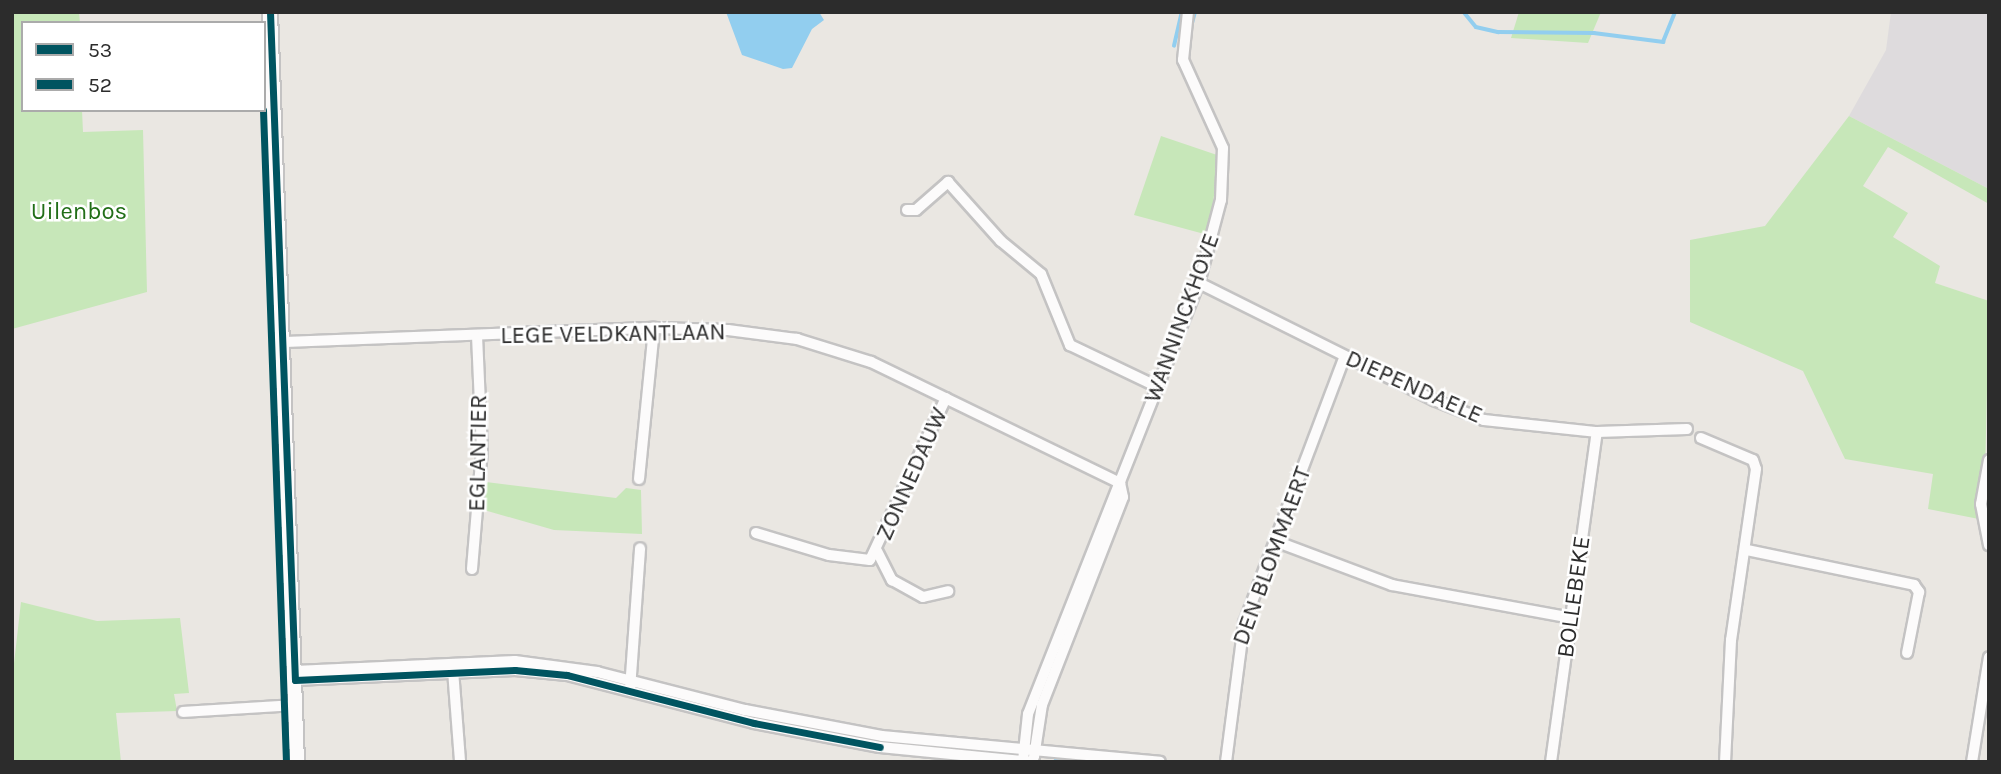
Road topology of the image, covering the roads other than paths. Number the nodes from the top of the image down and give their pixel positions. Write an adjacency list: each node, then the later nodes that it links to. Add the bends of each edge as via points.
1 (270, 12): 7 (street)
2 (1188, 12): 4 (street, WANNINCKHOVE, via 1182,49 1186,74 1223,148 1225,178)
3 (908, 210): 9 (street, via 916,210 948,182 1001,242 1041,274 1070,345)
4 (1199, 283): 8 (street, DIEPENDAELE); 9 (street, WANNINCKHOVE)
5 (654, 328): 6 (street, LEGE VELDKANTLAAN); 10 (street, LEGE VELDKANTLAAN, via 728,330 797,339 871,362); 15 (street)
6 (477, 337): 7 (street, LEGE VELDKANTLAAN); 23 (street, EGLANTIER, via 482,450)
7 (285, 342): 29 (street)
8 (1345, 356): 12 (street, DIEPENDAELE, via 1484,420); 18 (street, DEN BLOMMAERT)
9 (1158, 387): 16 (street, WANNINCKHOVE)
10 (946, 398): 16 (street, LEGE VELDKANTLAAN); 22 (street, ZONNEDAUW)
11 (1687, 429): 12 (street, DIEPENDAELE)
12 (1597, 432): 25 (street, BOLLEBEKE)
13 (1702, 438): 21 (street, via 1755,464)
14 (1989, 460): 19 (street, via 1981,504)
15 (639, 479)
16 (1120, 482): 34 (street, WANNINCKHOVE, via 1028,714)
17 (756, 533): 22 (street, ZONNEDAUW, via 859,562)
18 (1275, 541): 25 (street, via 1392,585); 39 (street, DEN BLOMMAERT, via 1238,647)
19 (1989, 545)
20 (640, 548): 30 (street)
21 (1747, 550): 26 (street, via 1914,585 1919,592); 41 (street, via 1731,640)
22 (877, 551): 24 (street, ZONNEDAUW, via 892,580 923,597)
23 (472, 569)
24 (948, 591)
25 (1571, 618): 40 (street, BOLLEBEKE)
26 (1907, 653)
27 (1989, 657): 42 (street)
28 (453, 669): 29 (street); 30 (street, via 541,673); 36 (street)
29 (295, 676): 31 (street)
30 (631, 687): 33 (street)
31 (295, 705): 32 (street); 35 (street)
32 (183, 712)
33 (881, 742): 34 (street); 37 (street)
34 (1029, 758): 38 (street)
35 (297, 762)
36 (460, 762)
37 (881, 762)
38 (1160, 762)
39 (1226, 762)
40 (1551, 762)
41 (1725, 762)
42 (1972, 762)

